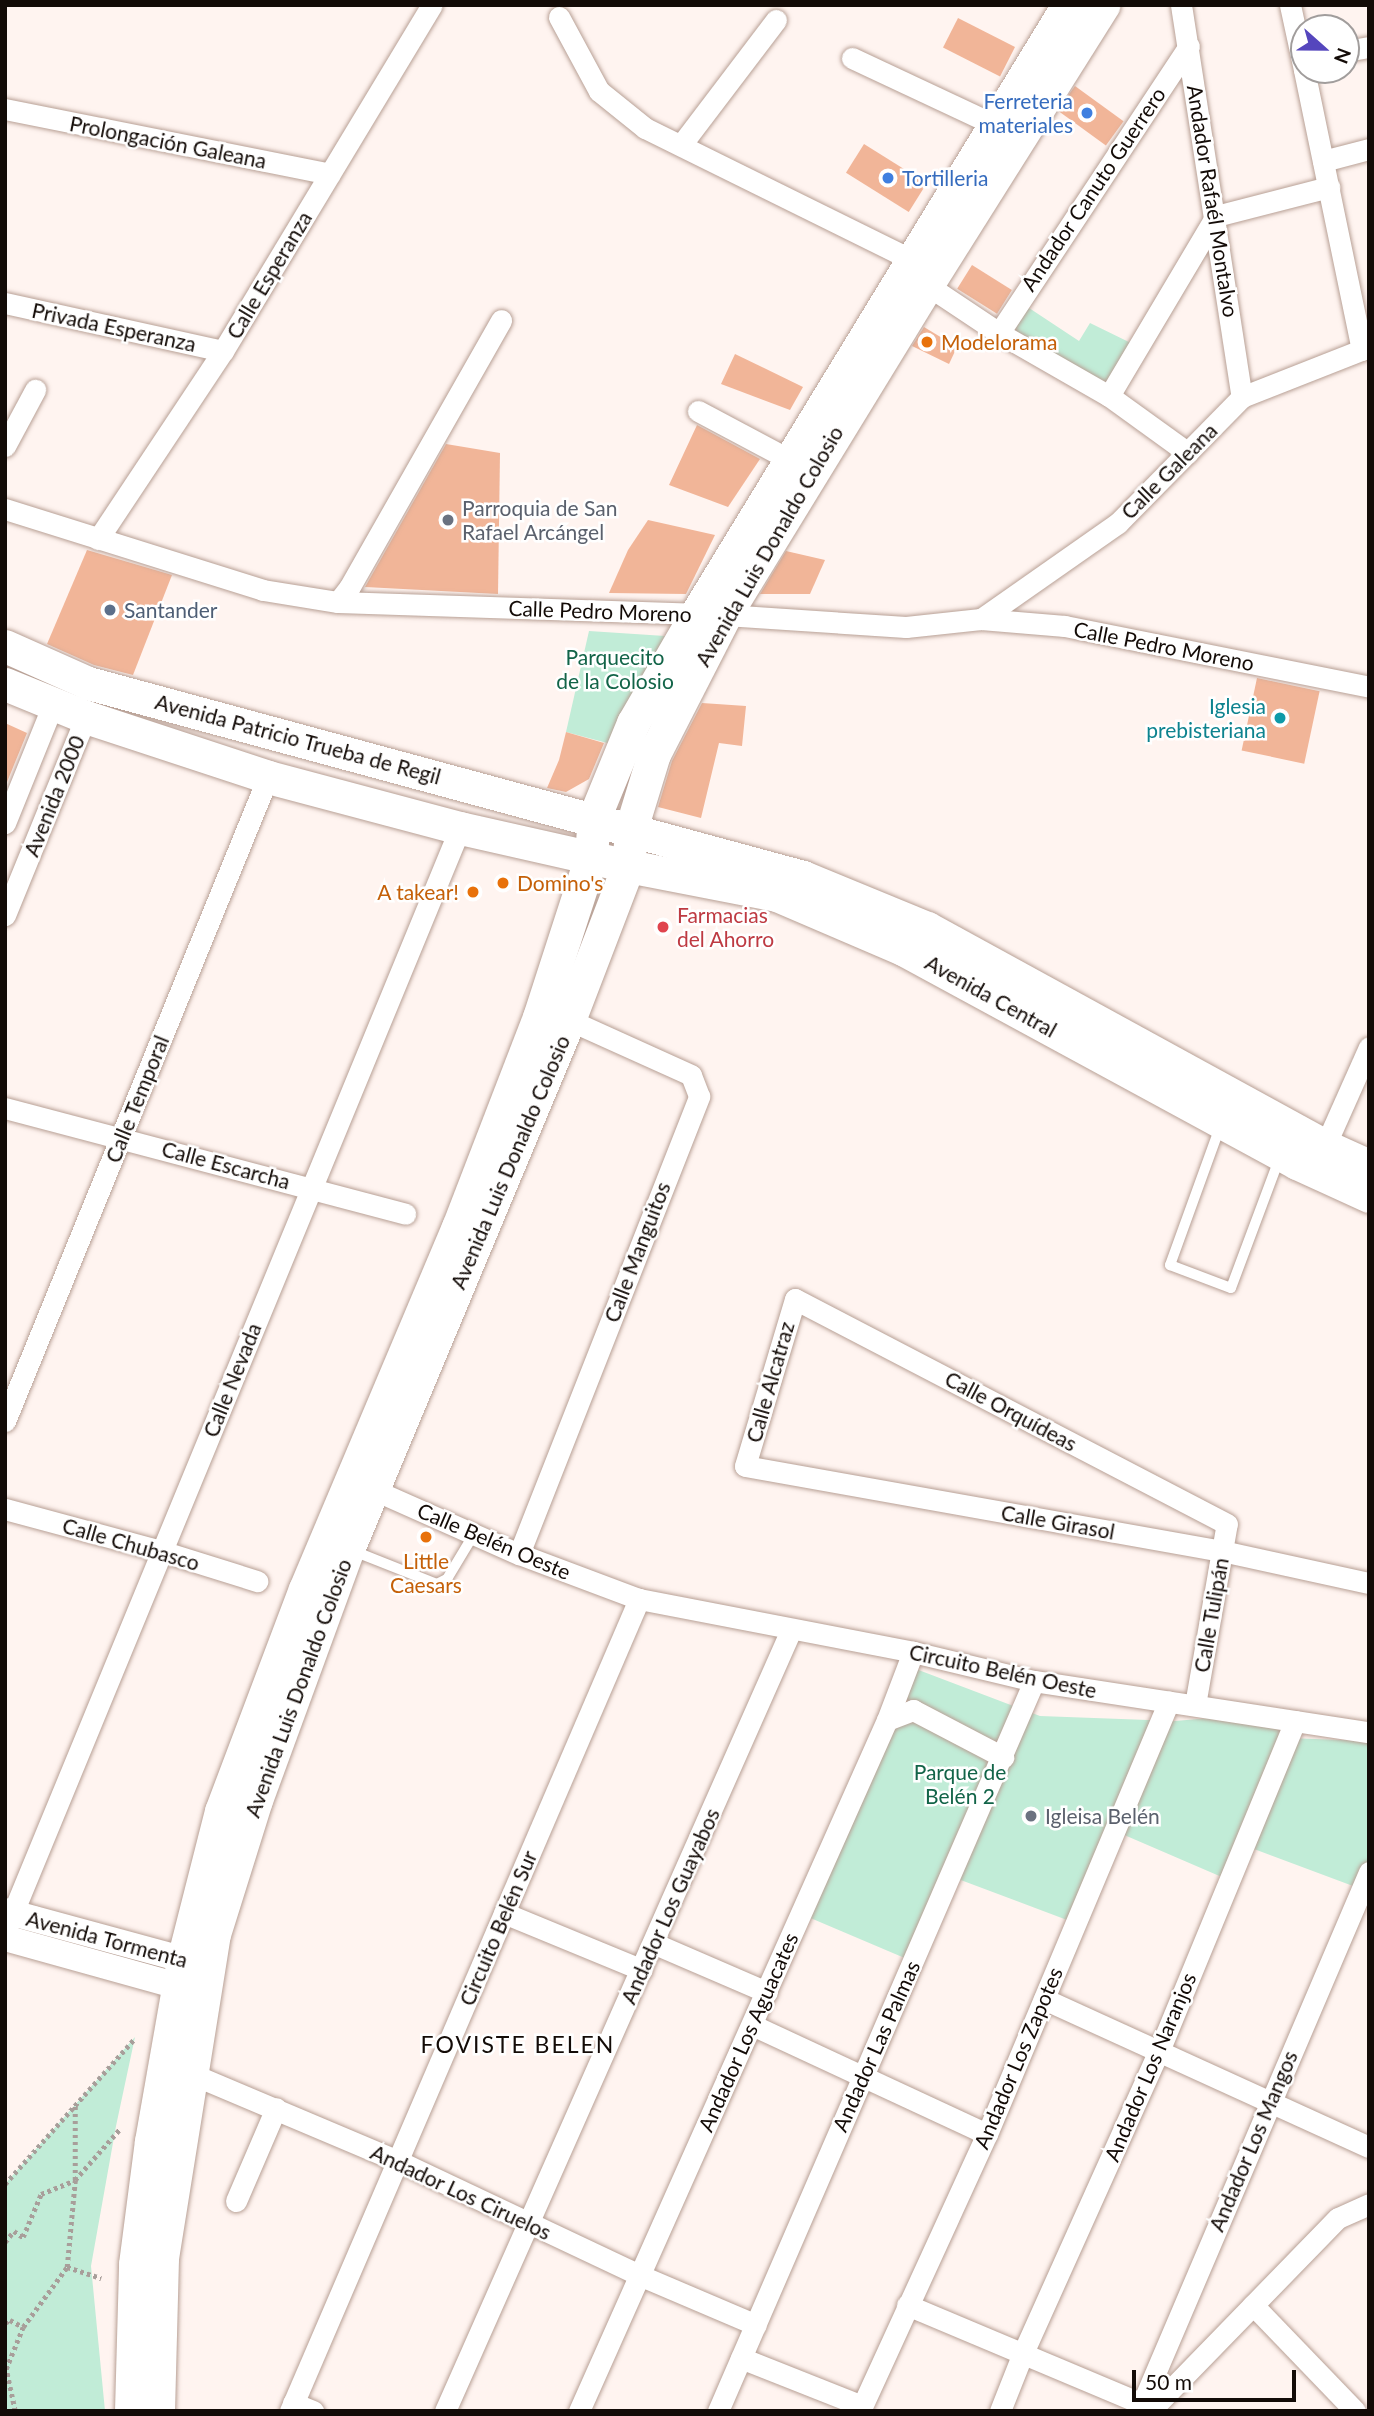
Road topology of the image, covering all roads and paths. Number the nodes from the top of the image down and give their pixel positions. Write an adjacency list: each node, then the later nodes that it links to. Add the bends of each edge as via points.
1 (432, 5): 15 (street, Calle Esperanza)
2 (1068, 5): 11 (main road)
3 (1104, 5): 18 (main road, Avenida Luis Donaldo Colosio)
4 (1181, 5): 7 (street, Andador Rafaél Montalvo)
5 (559, 17): 12 (street, via 599,90 645,128)
6 (776, 20): 12 (street)
7 (1188, 46): 17 (street, Andador Rafaél Montalvo); 21 (street, Andador Canuto Guerrero)
8 (852, 58): 11 (street)
9 (1307, 84): 14 (street)
10 (5, 109): 15 (street, Prolongación Galeana)
11 (995, 125): 18 (main road)
12 (681, 145): 18 (street)
13 (1369, 149): 14 (street)
14 (1323, 161): 16 (street)
15 (330, 174): 23 (street, Calle Esperanza)
16 (1329, 187): 17 (street); 22 (street)
17 (1216, 216): 25 (street); 26 (street, Andador Rafaél Montalvo)
18 (919, 272): 21 (street); 30 (main road); 34 (main road, Avenida Luis Donaldo Colosio)
19 (5, 303): 23 (street, Privada Esperanza)
20 (501, 320): 33 (street)
21 (999, 333): 25 (street)
22 (1366, 349): 26 (street, Calle Galeana)
23 (223, 351): 32 (street, Calle Esperanza)
24 (35, 390): 28 (street)
25 (1109, 396): 29 (street)
26 (1242, 397): 29 (street, Calle Galeana)
27 (698, 411): 30 (street)
28 (5, 446)
29 (1188, 453): 35 (street, Calle Galeana, via 1118,523)
30 (790, 460): 34 (main road)
31 (5, 509): 32 (street, Calle Pedro Moreno)
32 (98, 539): 33 (street, Calle Pedro Moreno, via 263,590)
33 (338, 602): 34 (street, Calle Pedro Moreno)
34 (710, 615): 35 (street, Calle Pedro Moreno, via 906,627); 42 (main road, via 633,723); 45 (main road, Avenida Luis Donaldo Colosio, via 654,754)
35 (981, 619): 38 (street, Calle Pedro Moreno, via 1065,626)
36 (5, 646): 42 (main road, Avenida Patricio Trueba de Regil, via 88,683)
37 (5, 684): 39 (main road, Avenida Patricio Trueba de Regil)
38 (1369, 687)
39 (53, 704): 40 (main road, Avenida Patricio Trueba de Regil); 43 (street, Avenida 2000)
40 (86, 717): 41 (main road, Avenida Patricio Trueba de Regil); 48 (street, Avenida 2000)
41 (268, 777): 44 (main road, Avenida Patricio Trueba de Regil); 53 (street, Calle Temporal)
42 (594, 818): 45 (main road, Avenida Central); 46 (main road)
43 (5, 822)
44 (460, 828): 46 (main road, Avenida Patricio Trueba de Regil); 57 (street, Calle Nevada)
45 (631, 829): 47 (main road, Avenida Luis Donaldo Colosio); 54 (main road, Avenida Central, via 803,877 928,928)
46 (591, 857): 47 (main road, Avenida Central); 63 (main road, via 539,1017)
47 (628, 866): 49 (main road, Avenida Luis Donaldo Colosio); 52 (main road, Avenida Central, via 777,895 903,948)
48 (5, 915)
49 (569, 1020): 63 (main road, Avenida Luis Donaldo Colosio); 70 (street, Calle Manguitos, via 691,1074 699,1096)
50 (1369, 1047): 54 (street)
51 (5, 1108): 53 (street, Calle Escarcha)
52 (1221, 1122): 55 (main road, Avenida Central); 55 (lane, via 1170,1265 1231,1288)
53 (121, 1138): 57 (street, Calle Escarcha); 61 (street, Calle Temporal)
54 (1325, 1146): 56 (main road, Avenida Central)
55 (1281, 1154): 58 (main road, Avenida Central)
56 (1369, 1166)
57 (312, 1188): 59 (street, Calle Escarcha); 68 (street, Calle Nevada)
58 (1369, 1196)
59 (405, 1214)
60 (795, 1299): 62 (street, Calle Alcatraz); 65 (street, Calle Orquídeas)
61 (5, 1421)
62 (746, 1466): 69 (street, Calle Girasol)
63 (362, 1485): 66 (street, Calle Belén Oeste); 67 (main road, Avenida Luis Donaldo Colosio); 88 (main road, via 221,1811)
64 (5, 1509): 68 (street, Calle Chubasco)
65 (1227, 1524): 69 (street, Calle Tulipán)
66 (474, 1534): 67 (lane, via 447,1579 436,1584); 70 (street, Calle Belén Oeste)
67 (348, 1549): 88 (main road, Avenida Luis Donaldo Colosio, via 256,1800 214,1934)
68 (162, 1551): 71 (street, Calle Chubasco); 85 (street, Calle Nevada)
69 (1222, 1551): 72 (street, Calle Girasol); 78 (street, Calle Tulipán)
70 (519, 1554): 73 (street, Calle Belén Oeste)
71 (257, 1581)
72 (1369, 1583)
73 (639, 1599): 74 (street, Circuito Belén Oeste); 84 (street, Circuito Belén Sur)
74 (791, 1630): 75 (street, Circuito Belén Oeste); 86 (street, Andador Los Guayabos)
75 (913, 1652): 76 (street, Circuito Belén Oeste); 79 (street, Andador Los Aguacates)
76 (1034, 1681): 77 (street, Circuito Belén Oeste); 82 (street, Andador Las Palmas)
77 (1169, 1703): 78 (street, Circuito Belén Oeste); 90 (street, Andador Los Zapotes)
78 (1195, 1705): 80 (street, Circuito Belén Oeste)
79 (887, 1720): 82 (street, via 913,1710); 89 (street, Andador Los Aguacates)
80 (1295, 1721): 81 (street, Circuito Belén Oeste); 93 (street, Andador Los Naranjos)
81 (1369, 1732)
82 (1003, 1757): 95 (street, Andador Las Palmas)
83 (1369, 1871): 96 (street, Andador Los Mangos)
84 (504, 1913): 87 (street); 102 (street, Circuito Belén Sur)
85 (7, 1924): 88 (street, Avenida Tormenta)
86 (653, 1943): 87 (street, Andador Los Guayabos); 89 (street)
87 (642, 1970): 107 (street, Andador Los Guayabos)
88 (190, 1971): 94 (main road)
89 (767, 1992): 91 (street, Andador Los Aguacates)
90 (1044, 1999): 93 (street); 100 (street, Andador Los Zapotes)
91 (752, 2025): 95 (street); 110 (street, Andador Los Aguacates)
92 (135, 2038): 97 (path)
93 (1159, 2051): 96 (street); 117 (street, Andador Los Naranjos)
94 (179, 2068): 98 (street, Andador Los Ciruelos); 123 (main road, via 135,2264); 124 (main road, via 162,2258)
95 (862, 2076): 100 (street); 115 (street, Andador Las Palmas)
96 (1269, 2102): 101 (street); 121 (street, Andador Los Mangos)
97 (75, 2105): 103 (path); 104 (path)
98 (276, 2108): 102 (street, Andador Los Ciruelos); 105 (street)
99 (119, 2130): 103 (path)
100 (987, 2134): 112 (street, Andador Los Zapotes)
101 (1369, 2147)
102 (398, 2161): 107 (street, Andador Los Ciruelos); 119 (street, Circuito Belén Sur)
103 (75, 2180): 108 (path, via 41,2194 23,2237 14,2231); 109 (path)
104 (5, 2184)
105 (236, 2201)
106 (1369, 2204): 113 (street, via 1338,2218)
107 (529, 2224): 110 (street, Andador Los Ciruelos); 126 (street, Andador Los Guayabos)
108 (5, 2242)
109 (67, 2267): 111 (path); 116 (path)
110 (639, 2275): 115 (street, Andador Los Ciruelos); 127 (street, Andador Los Aguacates)
111 (101, 2278)
112 (907, 2305): 117 (street); 120 (street, Andador Los Zapotes)
113 (1253, 2305): 121 (street); 130 (street)
114 (5, 2323): 116 (path, via 10,2320)
115 (756, 2325): 118 (street, Andador Las Palmas)
116 (23, 2327): 122 (path, via 6,2369)
117 (1023, 2353): 121 (street); 129 (street, Andador Los Naranjos)
118 (741, 2358): 120 (street); 128 (street, Andador Las Palmas)
119 (291, 2407): 125 (street)
120 (861, 2408)
121 (1144, 2409)
122 (15, 2411)
123 (131, 2411)
124 (158, 2411)
125 (313, 2411)
126 (445, 2411)
127 (579, 2411)
128 (718, 2411)
129 (1000, 2411)
130 (1354, 2411)

